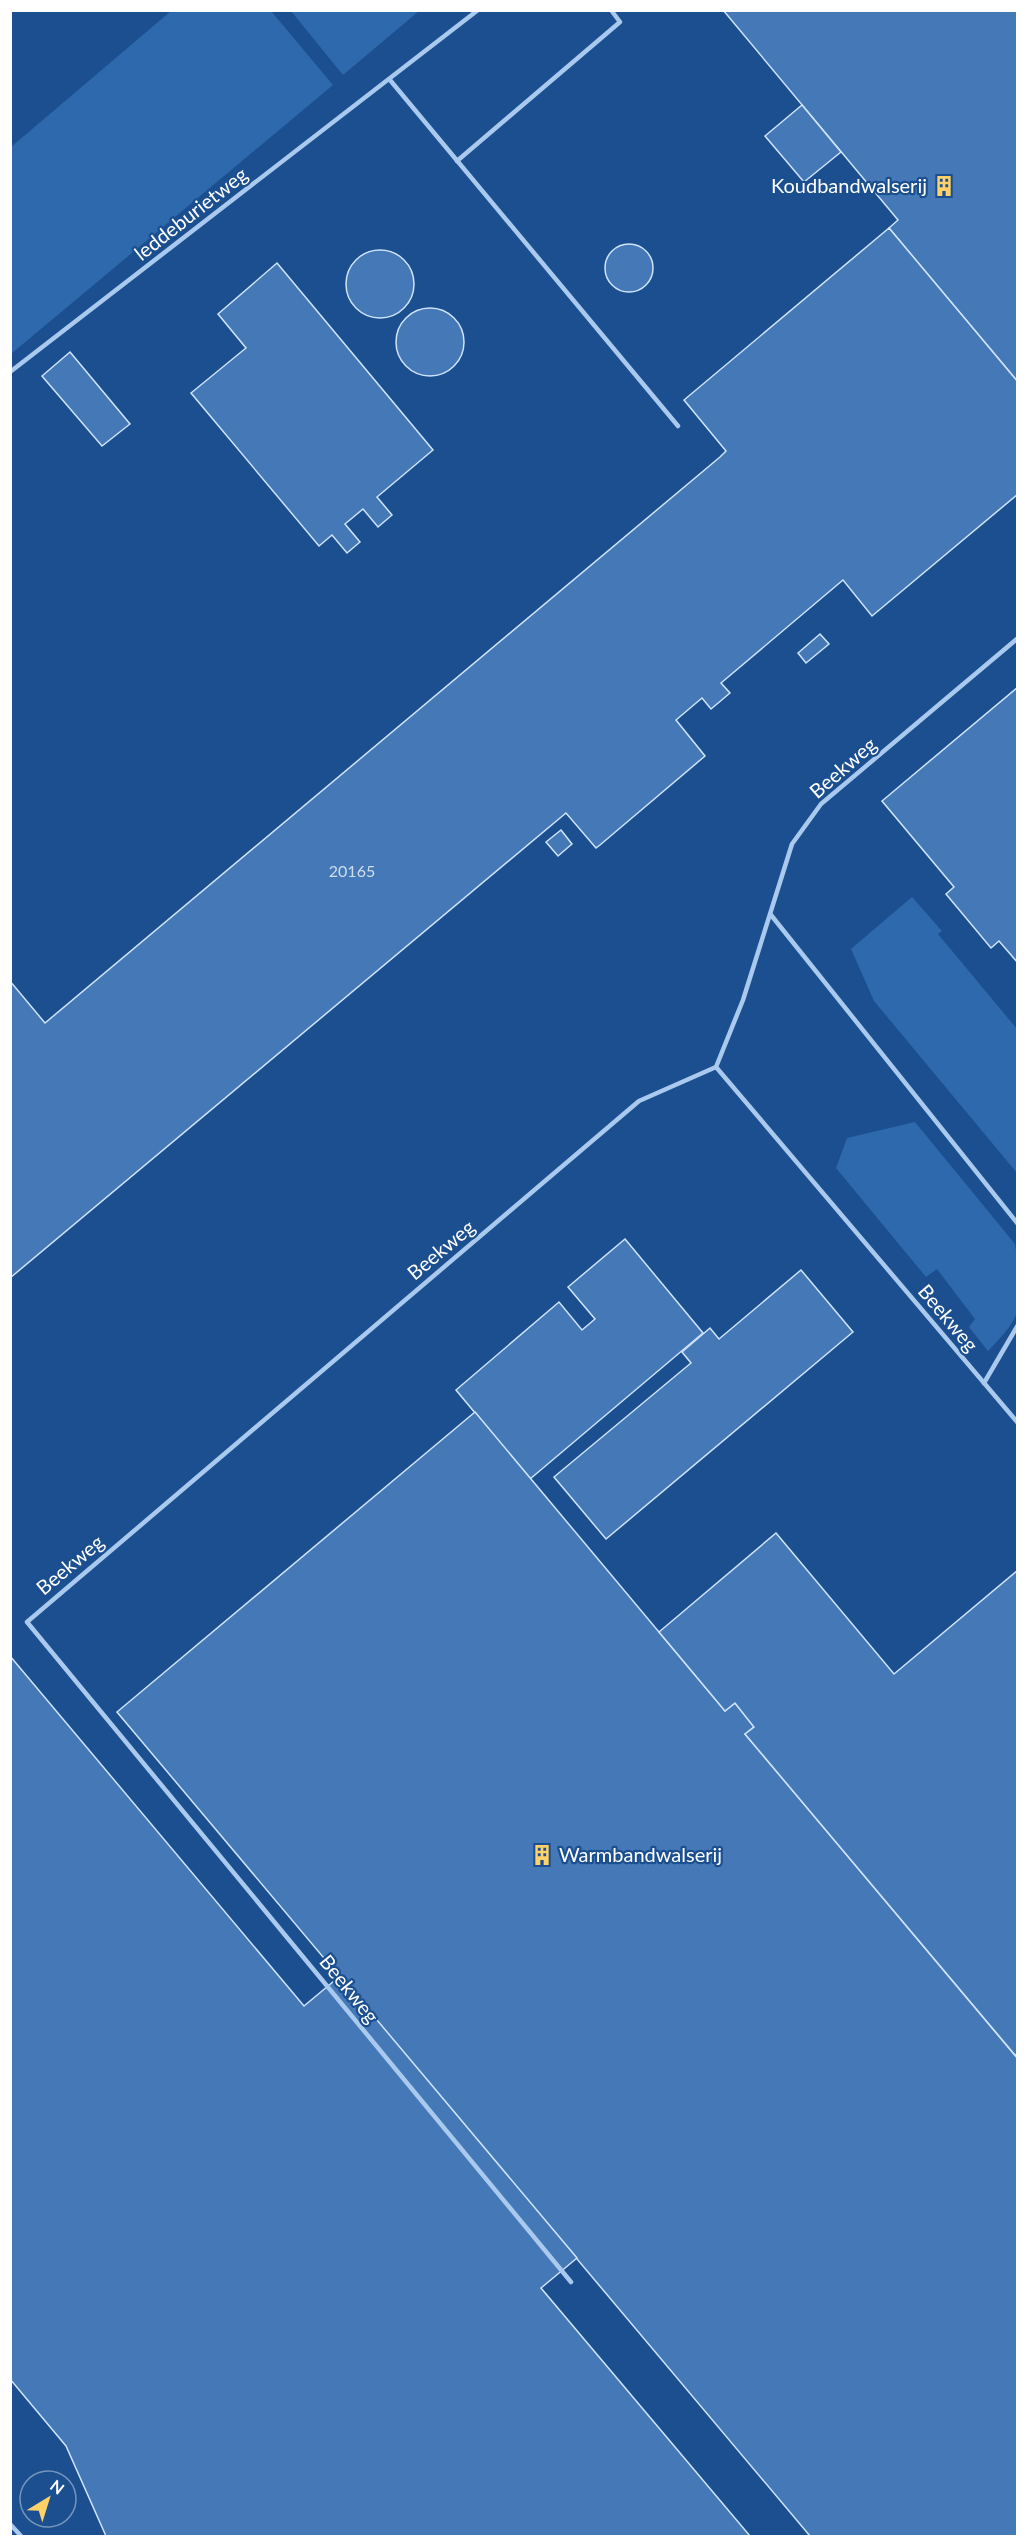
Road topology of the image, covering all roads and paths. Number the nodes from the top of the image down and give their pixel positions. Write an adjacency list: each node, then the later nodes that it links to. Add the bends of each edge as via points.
1 (478, 10): 3 (lane, leddeburietweg)
2 (611, 10): 4 (lane, via 620,22)
3 (390, 80): 4 (lane); 5 (lane, leddeburietweg)
4 (458, 161): 6 (lane)
5 (10, 372)
6 (678, 426)
7 (1017, 638): 8 (lane, Beekweg, via 821,804 792,844)
8 (771, 915): 9 (lane, Beekweg); 10 (lane)
9 (716, 1067): 12 (lane, Beekweg); 14 (lane, Beekweg, via 639,1101 27,1622)
10 (1017, 1224)
11 (1017, 1325): 12 (lane)
12 (984, 1383): 13 (lane, Beekweg)
13 (1017, 1423)
14 (571, 2282)
15 (10, 2524): 16 (lane)
16 (21, 2536)

